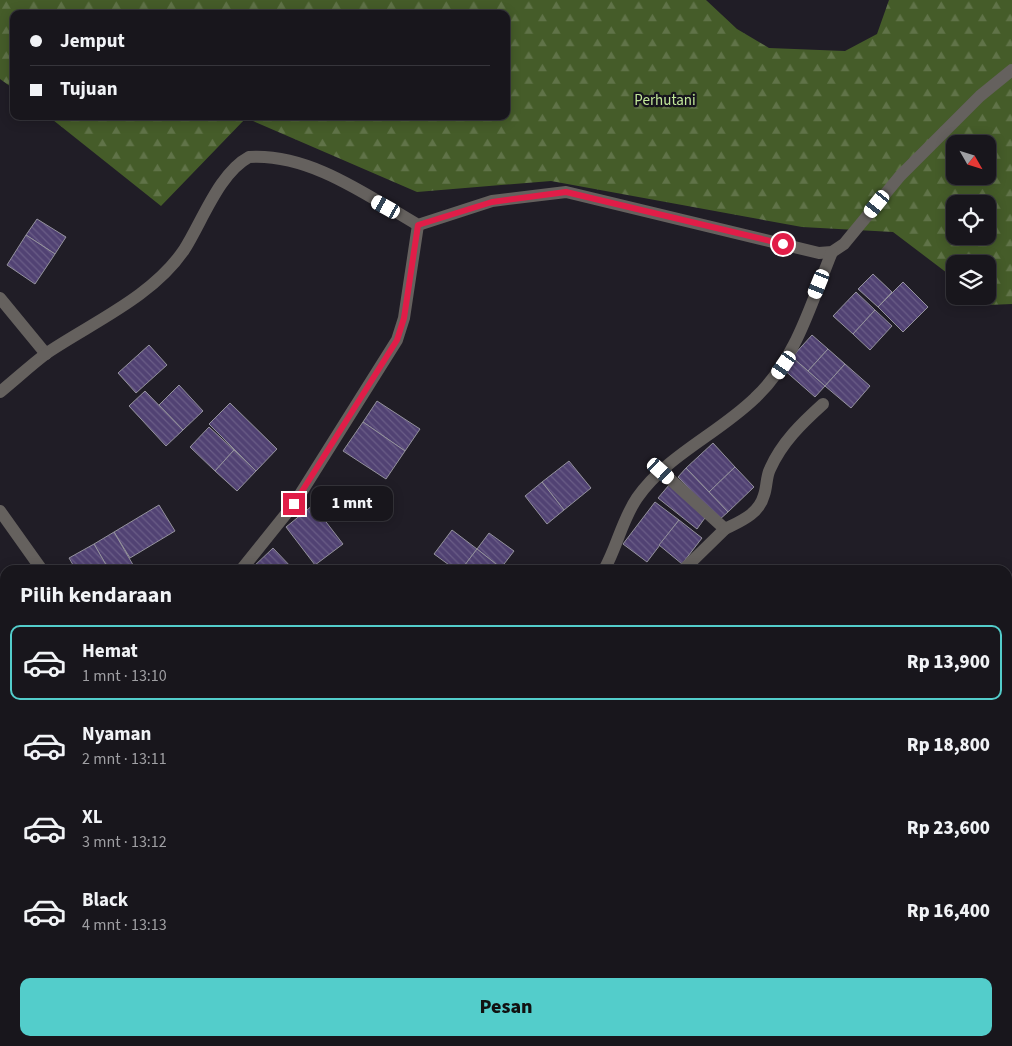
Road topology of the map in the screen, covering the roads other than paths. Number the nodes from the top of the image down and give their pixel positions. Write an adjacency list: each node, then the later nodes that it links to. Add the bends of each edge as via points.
1 (1012, 70): 3 (street, via 980,96 900,176 844,244)
2 (418, 225): 3 (street, via 492,202 566,192 819,253); 5 (street, via 338,179 311,168 282,160 249,157 224,181 183,250 164,273 133,298); 12 (street, via 404,318 397,340 294,504)
3 (832, 252): 8 (street, via 792,349 773,380 754,400)
4 (0, 298): 5 (street)
5 (46, 354): 6 (street)
6 (0, 392)
7 (823, 404): 10 (street, via 783,446 769,471 760,506 751,516)
8 (661, 471): 10 (street); 13 (street, via 632,506)
9 (0, 511): 11 (street)
10 (725, 530): 14 (street)
11 (38, 565)
12 (245, 565)
13 (606, 565)
14 (688, 565)

